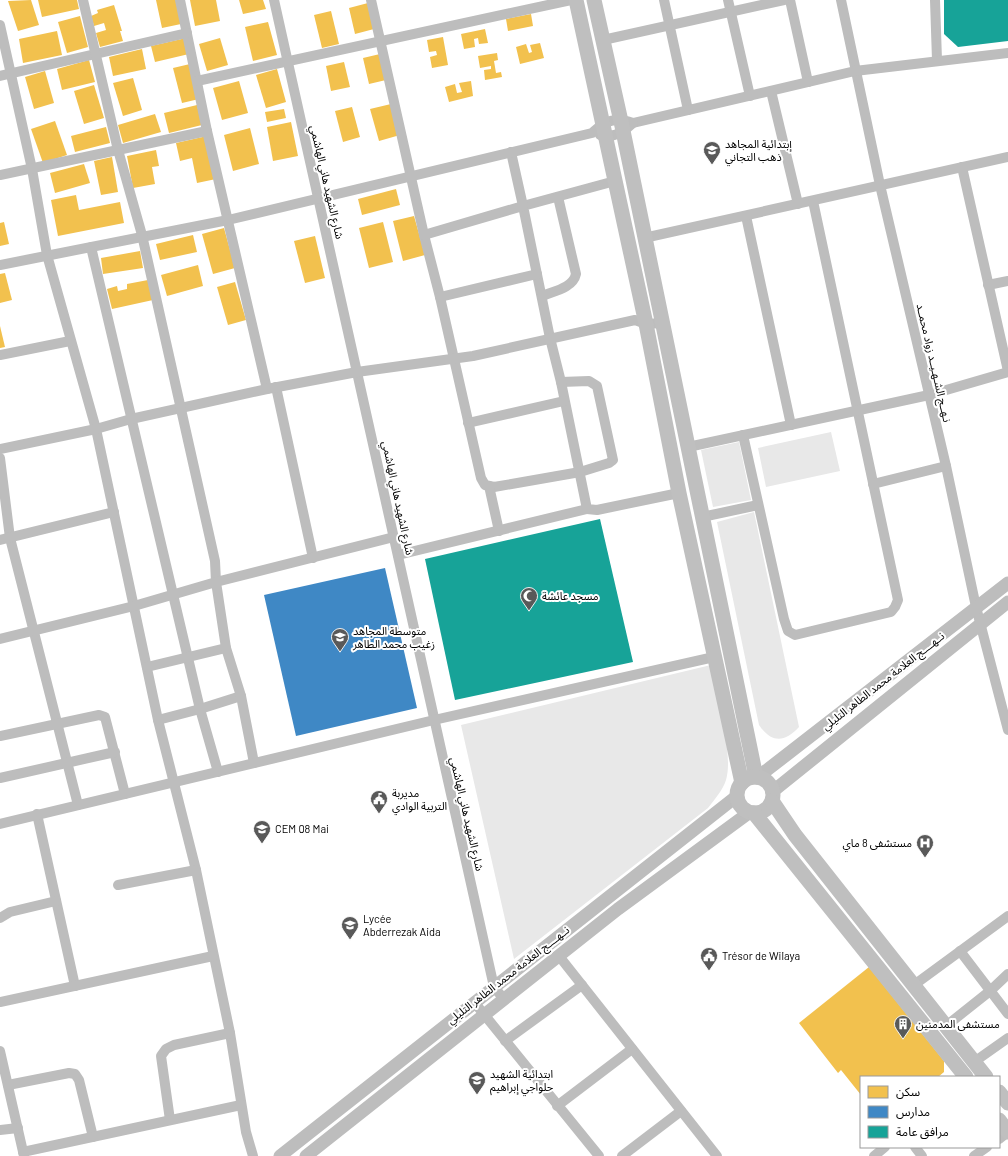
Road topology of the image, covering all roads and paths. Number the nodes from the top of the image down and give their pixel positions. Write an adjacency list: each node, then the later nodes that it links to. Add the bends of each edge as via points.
1 (83, 0): 21 (street)
2 (180, 0): 17 (street)
3 (274, 0): 23 (street, شارع الشهيد هاني الهاشمي)
4 (371, 0): 19 (street)
5 (571, 0): 19 (street)
6 (576, 0): 34 (main road)
7 (594, 0): 18 (main road)
8 (664, 0): 15 (street)
9 (728, 0): 14 (street)
10 (784, 0): 14 (street)
11 (790, 0): 28 (street)
12 (840, 0): 24 (street, نـهــج الشـهـيــد زواد محمــد)
13 (935, 0): 22 (street)
14 (730, 11): 15 (street); 30 (street)
15 (669, 24): 18 (street); 31 (street)
16 (0, 25): 25 (street)
17 (187, 33): 21 (street); 27 (street)
18 (603, 40): 32 (main road)
19 (379, 41): 23 (street); 41 (street)
20 (1008, 53): 22 (street)
21 (95, 55): 25 (street); 35 (street)
22 (937, 60): 24 (street)
23 (286, 61): 27 (street); 45 (street, شارع الشهيد هاني الهاشمي)
24 (855, 71): 28 (street); 43 (street, نـهــج الشـهـيــد زواد محمــد)
25 (12, 73): 26 (street); 39 (street)
26 (0, 76)
27 (197, 81): 33 (street)
28 (808, 82): 29 (street)
29 (771, 91): 30 (street); 47 (street)
30 (750, 96): 31 (street)
31 (688, 110): 32 (street)
32 (626, 125): 34 (street); 34 (street); 53 (main road)
33 (208, 131): 35 (street); 50 (street)
34 (600, 131): 36 (street); 42 (main road)
35 (118, 150): 39 (street); 51 (street)
36 (511, 152): 41 (street); 48 (street)
37 (1008, 157): 38 (street)
38 (962, 167): 43 (street); 59 (street)
39 (32, 169): 40 (street); 55 (street)
40 (0, 175)
41 (411, 175): 45 (street); 52 (street)
42 (615, 182): 44 (street); 63 (main road)
43 (880, 185): 46 (street); 72 (street, نـهــج الشـهـيــد زواد محمــد)
44 (558, 197): 48 (street); 60 (street, via 576,274 575,279 566,286)
45 (319, 199): 50 (street); 68 (street, شارع الشهيد هاني الهاشمي)
46 (813, 201): 47 (street); 75 (street)
47 (798, 204): 49 (street)
48 (523, 206): 52 (street); 57 (street)
49 (746, 216): 53 (street); 78 (street)
50 (228, 220): 51 (street); 71 (street)
51 (142, 235): 54 (street); 74 (street)
52 (424, 235): 61 (street)
53 (644, 238): 62 (main road)
54 (91, 247): 55 (street); 76 (street)
55 (47, 255): 56 (street); 65 (street)
56 (0, 265)
57 (537, 274): 60 (street); 61 (street)
58 (1008, 281): 59 (street)
59 (988, 285): 69 (street)
60 (542, 296): 64 (street)
61 (440, 297): 67 (street)
62 (661, 316): 63 (street); 63 (street); 81 (main road)
63 (641, 318): 64 (street); 88 (main road)
64 (550, 338): 67 (street); 70 (street)
65 (70, 341): 66 (street); 79 (street)
66 (0, 355)
67 (453, 359): 68 (street); 77 (street)
68 (357, 372): 71 (street); 94 (street, شارع الشهيد هاني الهاشمي)
69 (1008, 372): 72 (street)
70 (562, 382): 73 (street); 85 (street, via 589,380 597,386 613,456 609,463)
71 (271, 388): 74 (street); 98 (street)
72 (929, 394): 75 (street); 84 (street, نـهــج الشـهـيــد زواد محمــد)
73 (564, 401): 77 (street); 85 (street)
74 (182, 409): 76 (street); 99 (street, via 215,561)
75 (857, 411): 78 (street); 86 (street)
76 (131, 419): 79 (street); 101 (street)
77 (468, 423): 87 (street, via 481,478)
78 (791, 425): 80 (street)
79 (96, 429): 82 (street); 91 (street)
80 (743, 435): 81 (street); 89 (street)
81 (688, 447): 92 (main road)
82 (0, 449)
83 (0, 458): 95 (street)
84 (946, 466): 86 (street); 104 (street, نـهــج الشـهـيــد زواد محمــد)
85 (580, 472): 87 (street); 90 (street)
86 (873, 484): 89 (street, via 898,600 895,607 886,614 795,635 788,631 784,619)
87 (489, 486): 93 (street)
88 (679, 493): 90 (street, via 597,510); 109 (main road)
89 (758, 505): 92 (street)
90 (587, 509): 93 (street)
91 (114, 512): 95 (street); 103 (street)
92 (702, 517): 123 (main road)
93 (499, 531): 97 (street)
94 (394, 537): 97 (street, شارع الشهيد هاني الهاشمي); 98 (street)
95 (10, 538): 96 (street); 106 (street)
96 (0, 540)
97 (398, 555): 115 (street, شارع الشهيد هاني الهاشمي)
98 (313, 558): 99 (street)
99 (216, 582): 101 (street); 108 (street)
100 (1008, 583): 104 (street, نــهــــج العلامة محمد الطاهر التليلي)
101 (174, 595): 103 (street); 110 (street)
102 (1008, 602): 105 (street, نــهــــج العلامة محمد الطاهر التليلي)
103 (134, 606): 106 (street); 111 (street)
104 (976, 607): 105 (street, نـهــج الشـهـيــد زواد محمــد); 123 (street, نــهــــج العلامة محمد الطاهر التليلي)
105 (980, 625): 117 (street, نـهــج الشـهـيــد زواد محمــد); 128 (street, نــهــــج العلامة محمد الطاهر التليلي)
106 (34, 631): 107 (street); 116 (street)
107 (0, 639)
108 (226, 648): 110 (street); 112 (street)
109 (714, 657): 115 (street); 126 (main road)
110 (189, 658): 111 (street); 113 (street)
111 (147, 667): 114 (street)
112 (241, 696): 113 (street); 121 (street)
113 (200, 709): 114 (street); 122 (street)
114 (158, 720): 125 (street)
115 (434, 720): 121 (street); 145 (street, شارع الشهيد هاني الهاشمي)
116 (58, 724): 118 (street); 119 (street, via 105,716); 120 (street)
117 (1008, 730)
118 (0, 736)
119 (115, 752): 120 (street); 127 (street)
120 (68, 763): 124 (street); 129 (street)
121 (254, 763): 122 (street)
122 (218, 772): 125 (street)
123 (757, 777): 126 (main road, via 748,778); 128 (main road, via 768,782)
124 (0, 778)
125 (173, 783): 127 (street); 133 (street)
126 (739, 789): 130 (main road, via 741,806); 145 (street, نــهــــج العلامة محمد الطاهر التليلي)
127 (125, 794): 129 (street)
128 (772, 797): 130 (main road, via 765,810); 143 (main road, via 795,835)
129 (78, 805): 131 (street)
130 (752, 813): 140 (street, نــهــــج العلامة محمد الطاهر التليلي, via 631,899); 159 (main road)
131 (37, 814): 132 (street); 135 (street)
132 (0, 824)
133 (196, 870): 134 (street); 139 (street)
134 (118, 885)
135 (56, 901): 137 (street, via 10,912); 144 (street)
136 (1008, 916): 138 (street)
137 (0, 918)
138 (960, 951): 143 (street); 146 (street)
139 (213, 956): 144 (street); 153 (street)
140 (559, 956): 142 (street); 147 (street, نــهــــج العلامة محمد الطاهر التليلي)
141 (1008, 974): 146 (street)
142 (582, 985): 155 (street); 156 (street)
143 (914, 985): 152 (main road)
144 (75, 986): 148 (street)
145 (494, 987): 147 (street, شارع الشهيد هاني الهاشمي); 149 (street, نــهــــج العلامة محمد الطاهر التليلي)
146 (990, 991): 151 (street); 152 (street)
147 (503, 998): 150 (street, نــهــــج العلامة محمد الطاهر التليلي)
148 (0, 1002)
149 (474, 1002): 150 (street); 176 (street, نــهــــج العلامة محمد الطاهر التليلي)
150 (484, 1014): 155 (street); 177 (street, نــهــــج العلامة محمد الطاهر التليلي)
151 (1008, 1014)
152 (946, 1026): 158 (main road)
153 (230, 1033): 161 (street); 164 (street, via 174,1045 166,1049 161,1056)
154 (1008, 1038): 158 (street)
155 (505, 1040): 162 (street)
156 (632, 1049): 162 (street); 163 (street)
157 (0, 1051): 160 (street)
158 (980, 1072)
159 (965, 1076)
160 (8, 1085): 166 (street); 169 (street, via 75,1074 79,1080)
161 (241, 1105): 164 (street); 175 (street)
162 (557, 1106): 178 (street)
163 (681, 1111): 179 (street); 180 (street)
164 (170, 1120): 169 (street)
165 (1000, 1121): 168 (main road)
166 (18, 1128): 167 (street); 174 (street)
167 (0, 1130)
168 (1008, 1132): 170 (street)
169 (93, 1137): 174 (street)
170 (1000, 1138)
171 (884, 1148): 181 (street)
172 (916, 1148): 182 (street)
173 (986, 1148): 183 (street)
174 (23, 1154)
175 (253, 1156)
176 (280, 1156)
177 (306, 1156)
178 (599, 1156)
179 (622, 1156)
180 (717, 1156)
181 (874, 1156)
182 (922, 1156)
183 (974, 1156)

